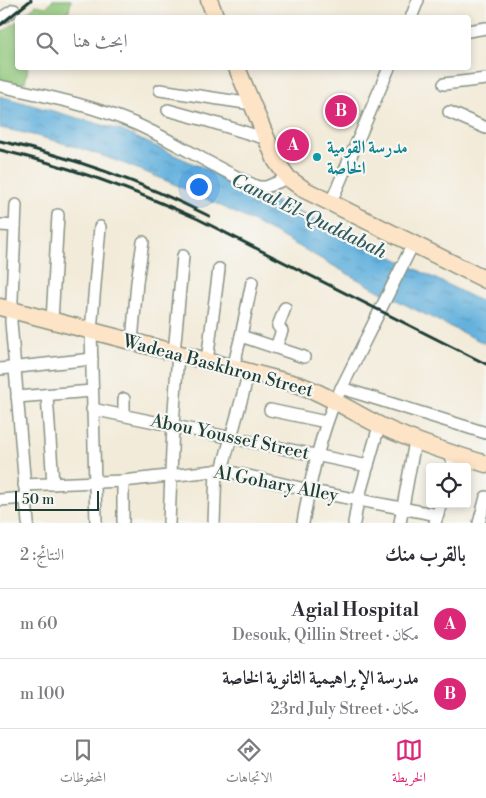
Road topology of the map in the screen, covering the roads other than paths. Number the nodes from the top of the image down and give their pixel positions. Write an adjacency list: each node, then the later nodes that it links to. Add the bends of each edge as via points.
1 (208, 0): 4 (street)
2 (418, 0): 5 (street)
3 (14, 10): 6 (street)
4 (215, 15)
5 (412, 15)
6 (0, 20)
7 (486, 28): 8 (street)
8 (471, 30)
9 (238, 70): 15 (street)
10 (388, 70): 21 (street)
11 (486, 79): 12 (street)
12 (444, 84)
13 (0, 86): 20 (street, via 118,117 258,187)
14 (160, 90): 15 (street)
15 (252, 104): 19 (street)
16 (168, 110): 19 (street)
17 (449, 112): 18 (street)
18 (486, 128)
19 (267, 139): 20 (street, via 276,161)
20 (288, 178): 21 (street)
21 (331, 202): 28 (street)
22 (16, 205): 25 (street)
23 (58, 215): 35 (street)
24 (0, 224): 25 (street)
25 (15, 226): 33 (street)
26 (100, 227): 36 (street)
27 (143, 242): 38 (street)
28 (410, 250): 31 (street); 49 (street)
29 (184, 256): 40 (street)
30 (219, 270): 43 (street)
31 (486, 280)
32 (252, 282): 37 (street)
33 (6, 308): 35 (street, Wadeaa Baskhron Street); 44 (street)
34 (284, 308): 39 (street, via 278,326 282,331)
35 (52, 322): 36 (street, Wadeaa Baskhron Street)
36 (92, 332): 38 (street, Wadeaa Baskhron Street); 42 (street)
37 (241, 336): 39 (street); 45 (street)
38 (132, 342): 40 (street, Wadeaa Baskhron Street)
39 (276, 348): 41 (street)
40 (176, 353): 43 (street, Wadeaa Baskhron Street); 57 (street)
41 (304, 357)
42 (92, 359): 44 (street); 48 (street)
43 (207, 361): 45 (street, Wadeaa Baskhron Street)
44 (15, 367): 46 (street); 51 (street)
45 (233, 368): 47 (street, Wadeaa Baskhron Street)
46 (0, 369)
47 (249, 372): 49 (street, Wadeaa Baskhron Street, via 317,392); 60 (street)
48 (92, 391): 50 (street); 53 (street)
49 (338, 394): 56 (street); 58 (street, Wadeaa Baskhron Street); 59 (street)
50 (47, 395): 51 (street); 70 (street)
51 (17, 397): 71 (street)
52 (124, 399): 55 (street)
53 (92, 409): 55 (street, Abou Youssef Street); 69 (street)
54 (270, 410): 56 (street)
55 (124, 415): 57 (street, Abou Youssef Street)
56 (326, 422): 62 (street)
57 (173, 425): 60 (street, Abou Youssef Street); 67 (street)
58 (379, 426): 61 (street, Wadeaa Baskhron Street); 65 (street)
59 (486, 433)
60 (232, 437): 62 (street, Abou Youssef Street); 66 (street)
61 (415, 441): 63 (street, Wadeaa Baskhron Street); 77 (street)
62 (317, 455): 65 (street, Abou Youssef Street); 72 (street)
63 (453, 460): 64 (street, Wadeaa Baskhron Street)
64 (486, 464)
65 (368, 466): 76 (street)
66 (219, 470): 67 (street, Al Gohary Alley); 72 (street, Al Gohary Alley); 83 (street)
67 (172, 474): 68 (street, Al Gohary Alley); 82 (street)
68 (123, 481): 69 (street, Al Gohary Alley); 81 (street)
69 (96, 482): 70 (street, Al Gohary Alley); 80 (street)
70 (53, 484): 71 (street, Al Gohary Alley)
71 (24, 485): 74 (street)
72 (309, 490): 76 (street, Al Gohary Alley); 84 (street)
73 (486, 497): 87 (street)
74 (25, 498): 75 (street); 79 (street)
75 (0, 500)
76 (358, 500): 77 (street, Al Gohary Alley); 85 (street)
77 (403, 507): 78 (street, Al Gohary Alley); 86 (street)
78 (438, 514)
79 (28, 523)
80 (96, 523)
81 (122, 523)
82 (170, 523)
83 (214, 523)
84 (303, 523)
85 (354, 523)
86 (400, 523)
87 (479, 523)

